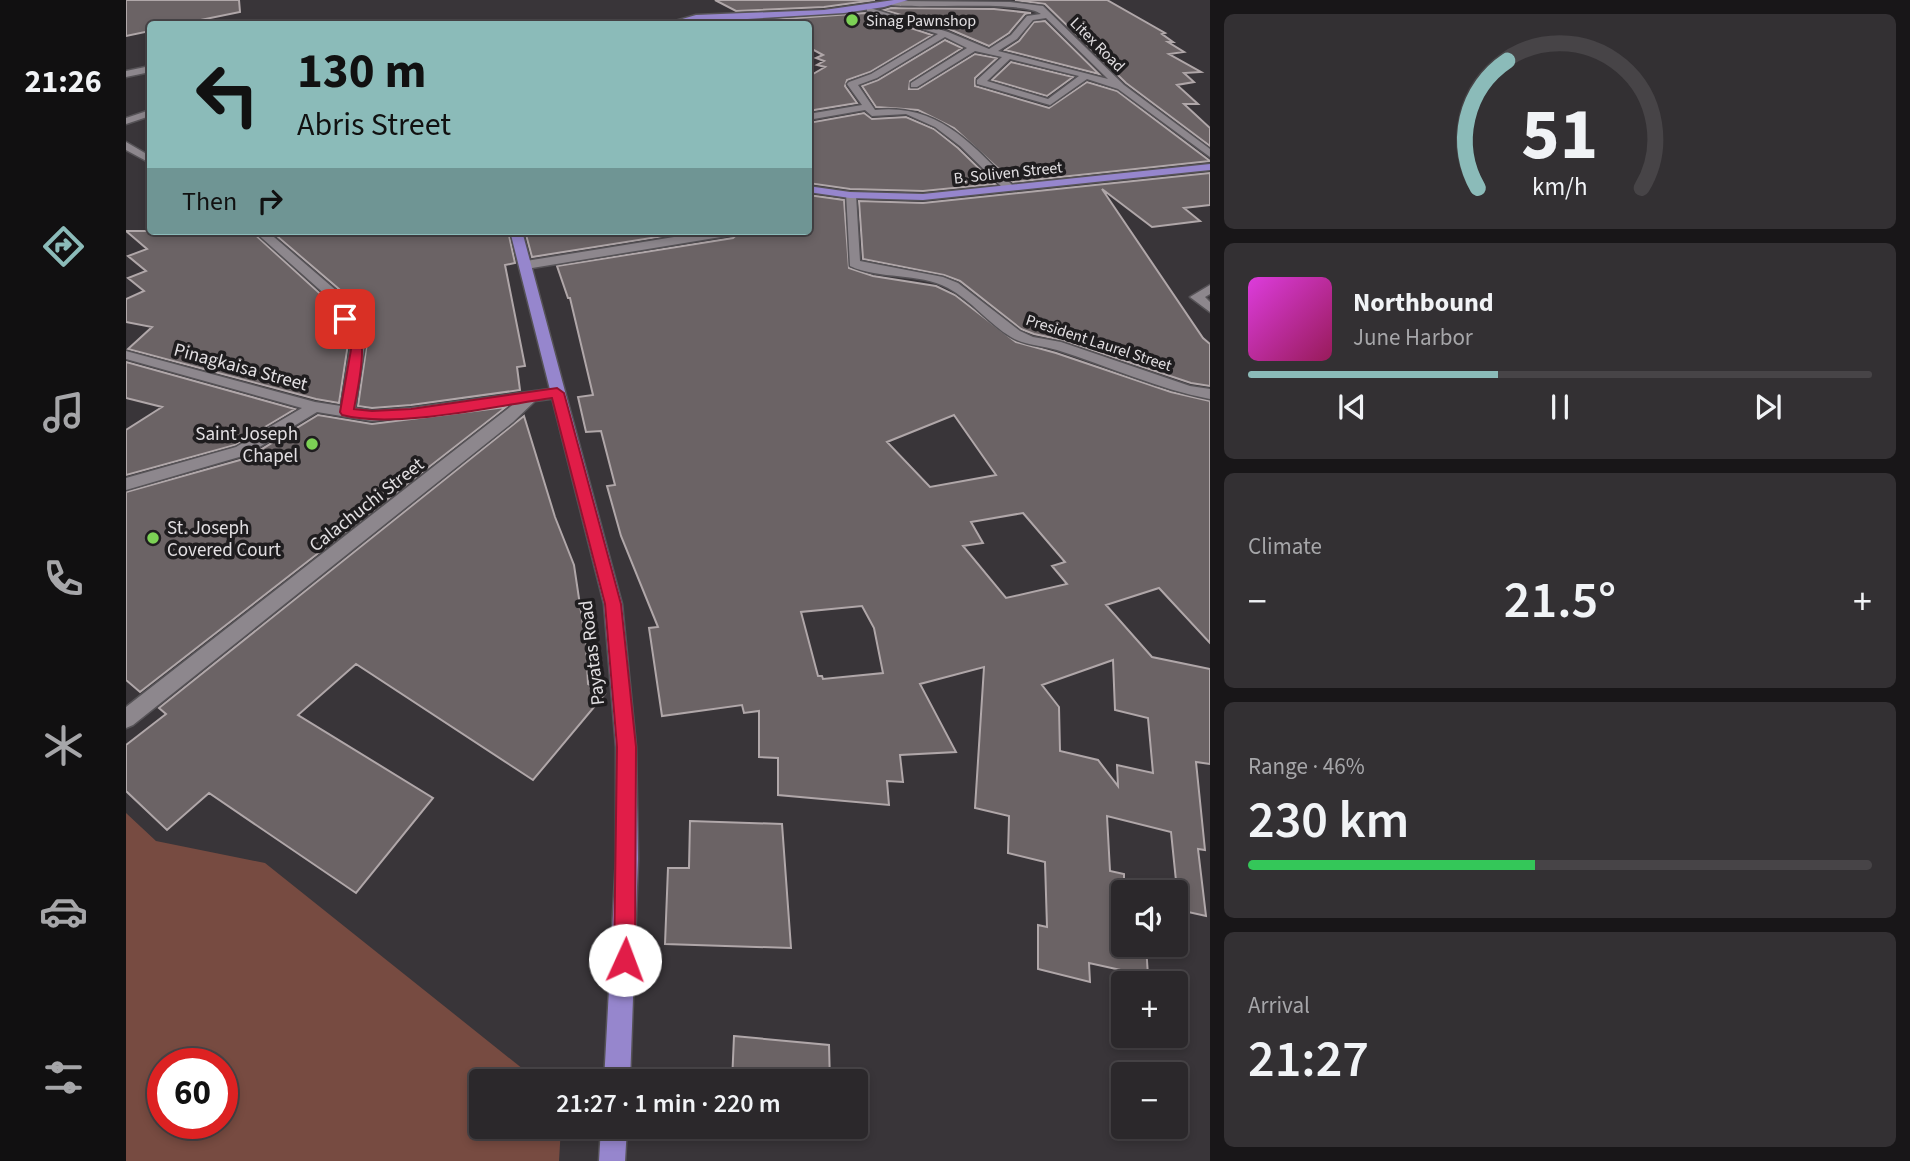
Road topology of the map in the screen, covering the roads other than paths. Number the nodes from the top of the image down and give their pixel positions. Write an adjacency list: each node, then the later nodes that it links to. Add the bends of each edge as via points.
1 (904, 0): 2 (main road)
2 (894, 3): 3 (main road); 4 (street, Litex Road, via 1015,4 1040,8)
3 (870, 9): 5 (main road); 6 (street)
4 (1049, 15): 8 (street, via 1030,18 1014,37); 14 (street, Litex Road)
5 (676, 21)
6 (945, 34): 7 (street); 15 (street, via 874,76 852,83)
7 (974, 48): 8 (street); 13 (street)
8 (991, 52): 9 (street)
9 (1010, 55): 12 (street); 12 (street, via 980,82 1050,102)
10 (147, 70): 11 (street)
11 (126, 74)
12 (1086, 75): 14 (street)
13 (914, 85)
14 (1121, 87): 20 (street)
15 (866, 107): 17 (street); 23 (street, via 872,113 909,111 939,126 970,148)
16 (147, 114): 18 (street)
17 (812, 116)
18 (126, 121)
19 (126, 145): 21 (street)
20 (1210, 154)
21 (147, 158)
22 (1210, 167): 23 (main road, B. Soliven Street)
23 (1009, 188): 25 (main road, B. Soliven Street, via 923,197)
24 (812, 190): 25 (main road, B. Soliven Street)
25 (850, 195): 34 (street, President Laurel Street, via 855,263 939,280 1030,341 1056,345)
26 (265, 235): 37 (street, via 333,295 358,344)
27 (517, 235): 29 (main road, Payatas Road)
28 (669, 236): 29 (street)
29 (526, 265): 33 (main road, Payatas Road)
30 (1210, 289): 31 (street, via 1196,297)
31 (1210, 308)
32 (126, 355): 36 (street, Pinagkaisa Street)
33 (557, 393): 35 (street, Pinagkaisa Street); 40 (main road, Payatas Road, via 613,604 621,674 627,859)
34 (1210, 394)
35 (530, 397): 37 (street, Pinagkaisa Street, via 411,413 372,416); 39 (street, Calachuchi Street)
36 (315, 407): 37 (street, Pinagkaisa Street); 38 (street, via 241,451)
37 (347, 412)
38 (126, 484)
39 (126, 719)
40 (618, 1069)
41 (613, 1139): 42 (main road)
42 (612, 1161)

